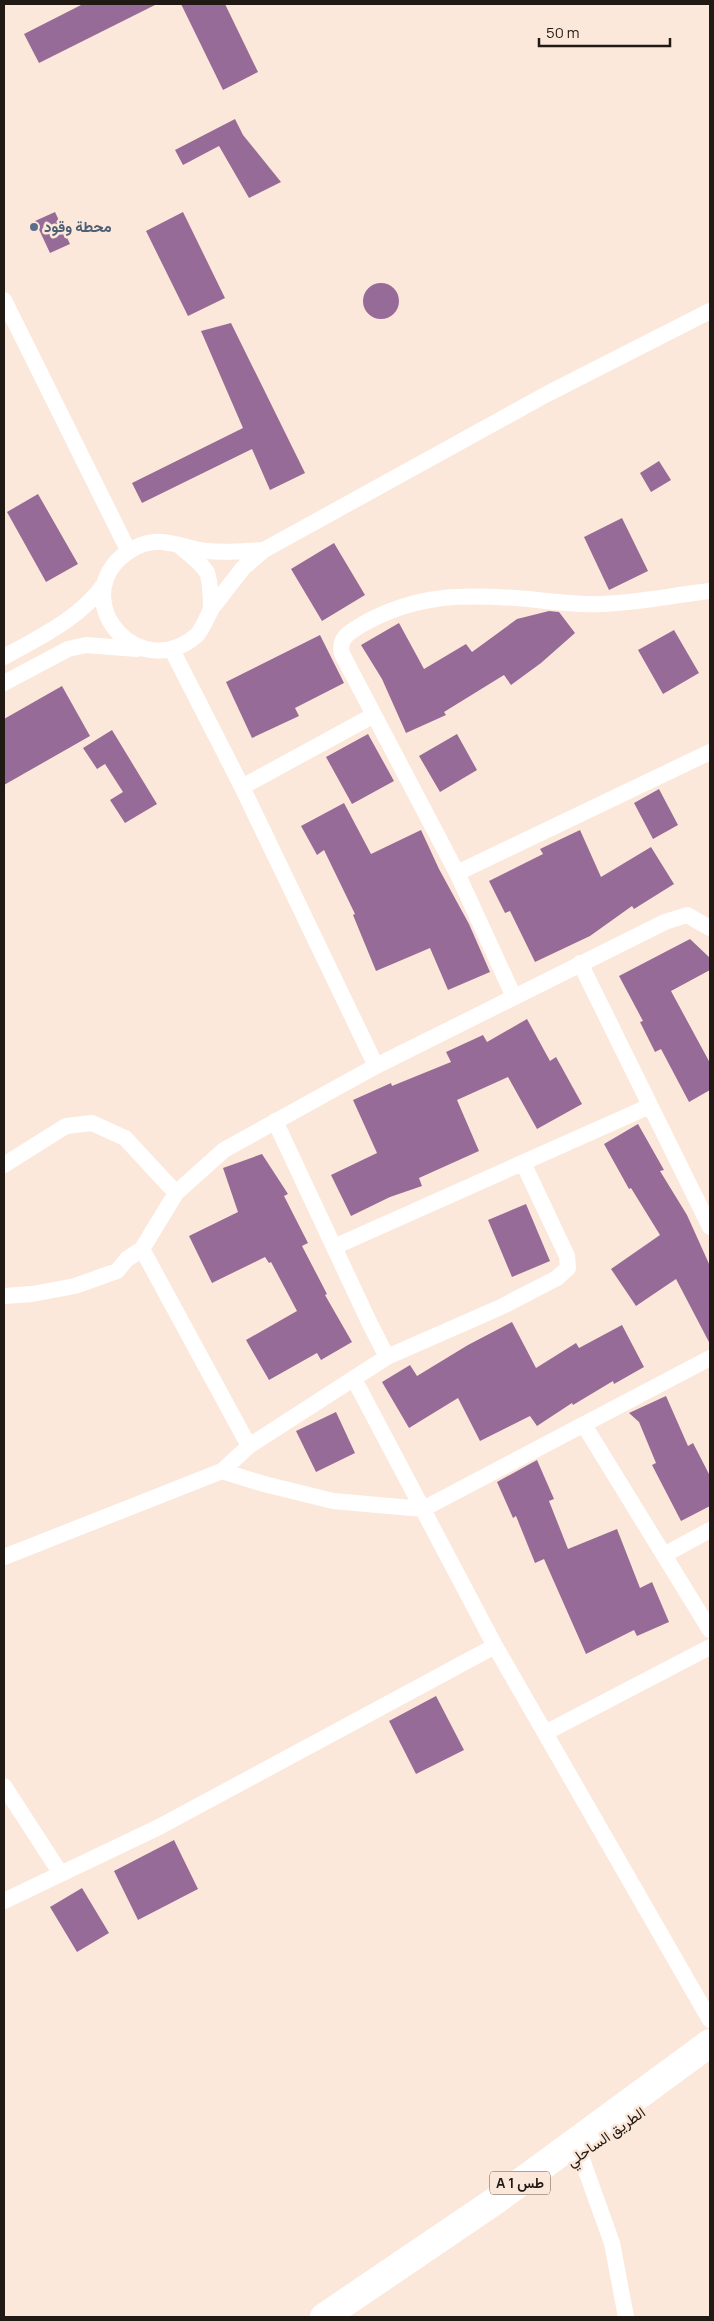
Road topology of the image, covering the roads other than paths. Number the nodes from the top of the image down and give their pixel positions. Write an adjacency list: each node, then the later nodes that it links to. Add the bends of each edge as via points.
1 (4, 300): 4 (street)
2 (710, 311): 5 (street, via 547,394)
3 (182, 547): 4 (street, via 154,542); 5 (street, via 205,552); 8 (street, via 207,572)
4 (128, 550): 6 (street, via 113,565)
5 (264, 550): 8 (street, via 243,568)
6 (105, 583): 9 (street, via 105,611 119,635); 11 (street, via 65,622)
7 (710, 590): 13 (street, via 602,604 476,597 438,598 402,605 353,630 343,637 340,645)
8 (212, 608): 10 (street, via 198,634)
9 (142, 649): 10 (street); 12 (street, via 86,644 58,653)
10 (172, 650): 15 (street)
11 (4, 657)
12 (4, 683)
13 (374, 715): 15 (street); 16 (street)
14 (710, 752): 16 (street)
15 (242, 787): 20 (street)
16 (457, 873): 19 (street)
17 (710, 928): 18 (street, via 687,915 665,922)
18 (580, 964): 19 (street); 21 (street)
19 (514, 997): 20 (street)
20 (376, 1066): 22 (street)
21 (650, 1106): 23 (street); 26 (street)
22 (275, 1121): 25 (street, via 224,1150); 27 (street)
23 (523, 1163): 27 (street); 30 (street, via 567,1256 568,1268 556,1278 501,1307)
24 (4, 1165): 25 (street, via 66,1126 92,1122 125,1138)
25 (176, 1193): 28 (street)
26 (710, 1227)
27 (334, 1248): 30 (street)
28 (142, 1249): 29 (street, via 117,1271 75,1286); 34 (street)
29 (4, 1296)
30 (388, 1357): 32 (street)
31 (710, 1358): 33 (street)
32 (354, 1378): 34 (street); 36 (street)
33 (584, 1425): 36 (street); 38 (street)
34 (249, 1446): 35 (street)
35 (222, 1471): 36 (street, via 333,1501); 39 (street)
36 (423, 1509): 41 (street)
37 (710, 1530): 38 (street)
38 (664, 1555): 40 (street)
39 (4, 1557)
40 (710, 1630)
41 (495, 1646): 43 (street); 45 (street, via 159,1827)
42 (710, 1647): 43 (street)
43 (545, 1733): 47 (street)
44 (4, 1786): 45 (street)
45 (61, 1874): 46 (street)
46 (4, 1901)
47 (710, 2020)
48 (710, 2043): 51 (highway, A 1 طس, via 495,2201)
49 (710, 2062): 50 (highway, الطريق الساحلي / A 1 طس)
50 (580, 2154): 52 (highway, الطريق الساحلي / A 1 طس); 53 (street, via 612,2243)
51 (324, 2317)
52 (355, 2317)
53 (626, 2317)

